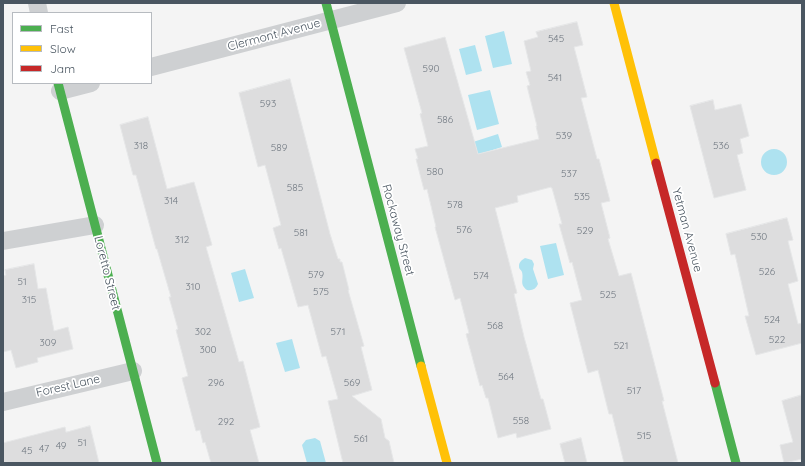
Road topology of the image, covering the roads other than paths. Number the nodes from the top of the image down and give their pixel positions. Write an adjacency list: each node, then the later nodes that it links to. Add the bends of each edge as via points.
1 (326, 3): 4 (street, Rockaway Street)
2 (397, 3): 4 (street, Clermont Avenue)
3 (614, 3): 14 (street, Yetman Avenue)
4 (331, 20): 5 (street, Clermont Avenue); 13 (street, Rockaway Street)
5 (152, 67)
6 (83, 84): 7 (street)
7 (59, 87): 8 (street, Loretto Street)
8 (95, 225): 9 (street); 10 (street, Loretto Street)
9 (3, 241)
10 (133, 371): 11 (street, Forest Lane); 12 (street, Loretto Street)
11 (3, 402)
12 (157, 463)
13 (447, 463)
14 (736, 463)

